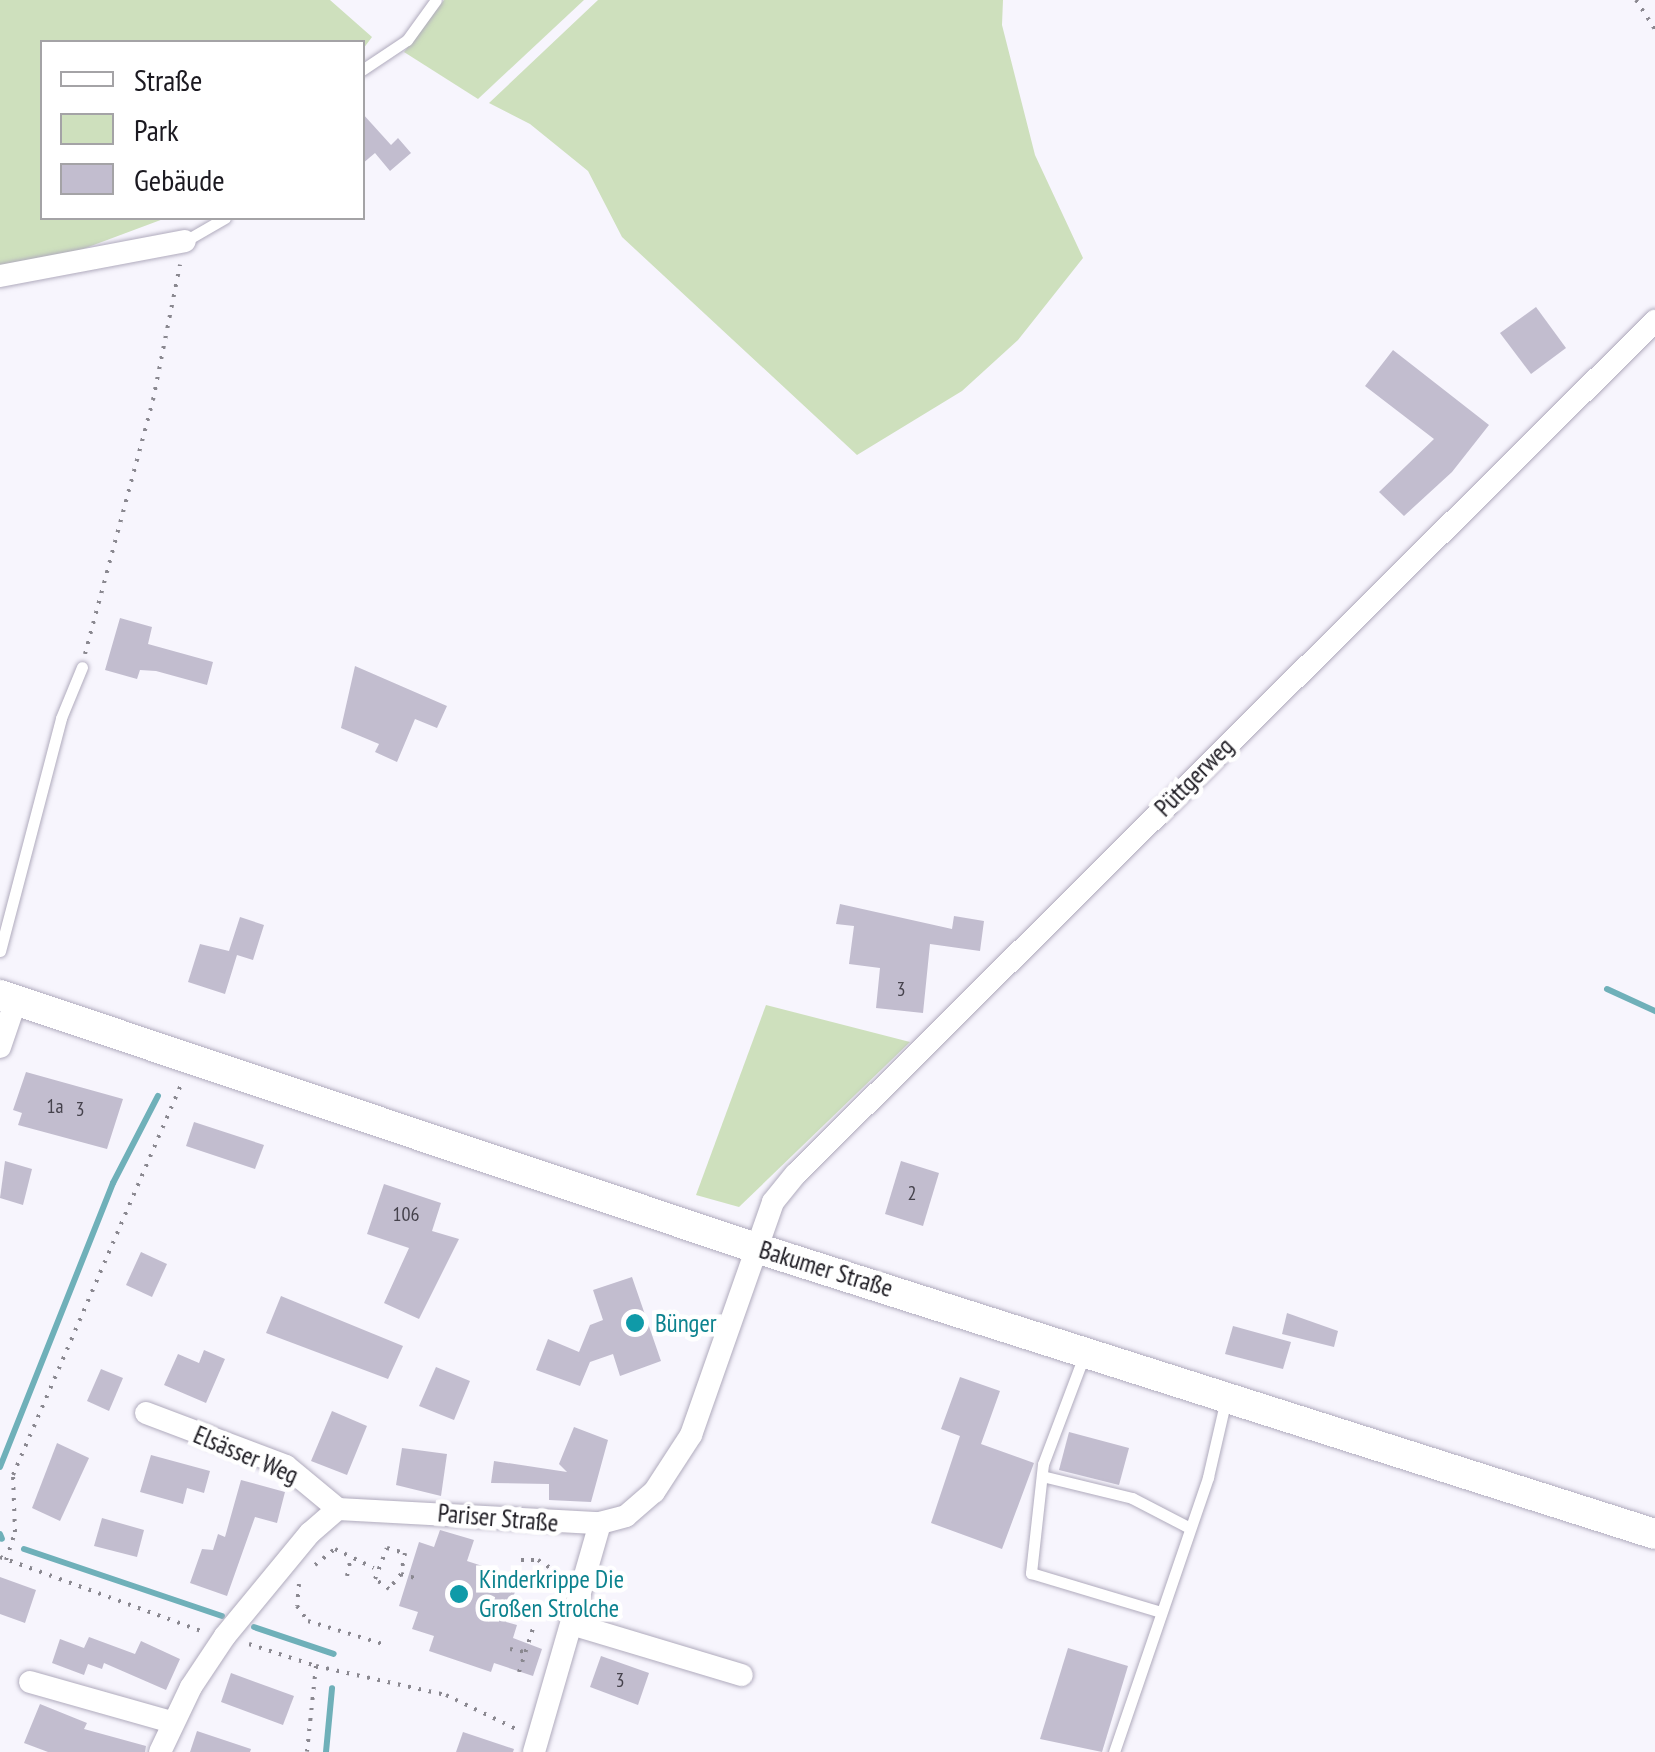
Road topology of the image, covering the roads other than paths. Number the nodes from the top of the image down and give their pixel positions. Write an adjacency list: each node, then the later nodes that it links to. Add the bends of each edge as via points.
1 (436, 0): 2 (lane, via 407,40)
2 (365, 68)
3 (222, 220): 4 (lane)
4 (185, 241): 5 (street)
5 (0, 276)
6 (1655, 321): 11 (street, Püttgerweg, via 796,1174 773,1202)
7 (82, 667): 8 (lane, via 61,718)
8 (0, 951)
9 (8, 998): 10 (street); 11 (main road, Bakumer Straße)
10 (0, 1047)
11 (756, 1248): 12 (main road, Bakumer Straße); 17 (street, via 675,1466 626,1516)
12 (1087, 1349): 13 (main road, Bakumer Straße); 15 (lane)
13 (1227, 1394): 18 (lane); 19 (main road, Bakumer Straße)
14 (146, 1414): 16 (street, Elsässer Weg, via 286,1466)
15 (1042, 1476): 18 (lane, via 1132,1498); 20 (lane, via 1031,1573)
16 (338, 1510): 17 (street, Pariser Straße); 24 (street, via 310,1533 225,1636)
17 (600, 1523): 21 (street)
18 (1188, 1528): 20 (lane)
19 (1655, 1534)
20 (1158, 1611): 27 (lane)
21 (576, 1625): 22 (street); 25 (street)
22 (742, 1675)
23 (30, 1682): 24 (street)
24 (171, 1722): 26 (street)
25 (536, 1745)
26 (160, 1752)
27 (1114, 1752)

